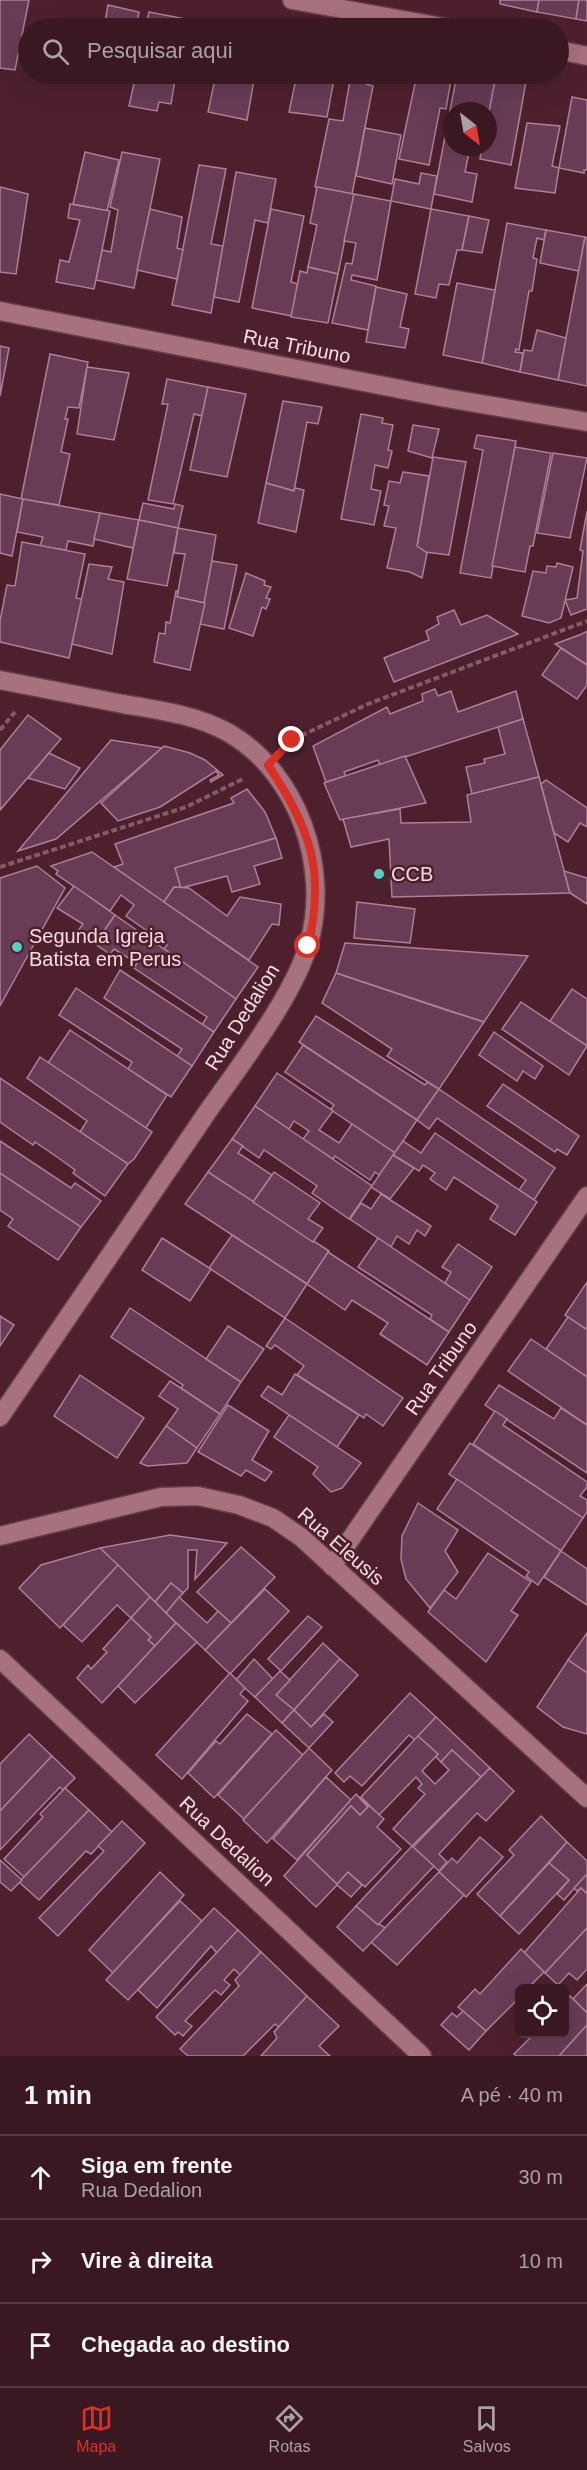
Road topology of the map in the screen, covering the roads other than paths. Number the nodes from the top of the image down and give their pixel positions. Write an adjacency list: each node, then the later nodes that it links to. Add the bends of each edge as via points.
1 (292, 0): 2 (street)
2 (392, 18)
3 (569, 52): 4 (street)
4 (587, 56)
5 (0, 312): 6 (street, Rua Tribuno)
6 (587, 422)
7 (0, 680): 9 (street, Rua Dedalion, via 169,712 228,733 268,765 298,816 314,857 316,886 314,922 295,977 235,1072)
8 (587, 1196): 11 (street, Rua Tribuno)
9 (0, 1417)
10 (0, 1536): 11 (street, Rua Eleusis, via 161,1497 198,1496 239,1504 273,1518)
11 (332, 1566): 13 (street, Rua Eleusis)
12 (0, 1659): 14 (street, Rua Dedalion)
13 (587, 1798)
14 (422, 2056)

